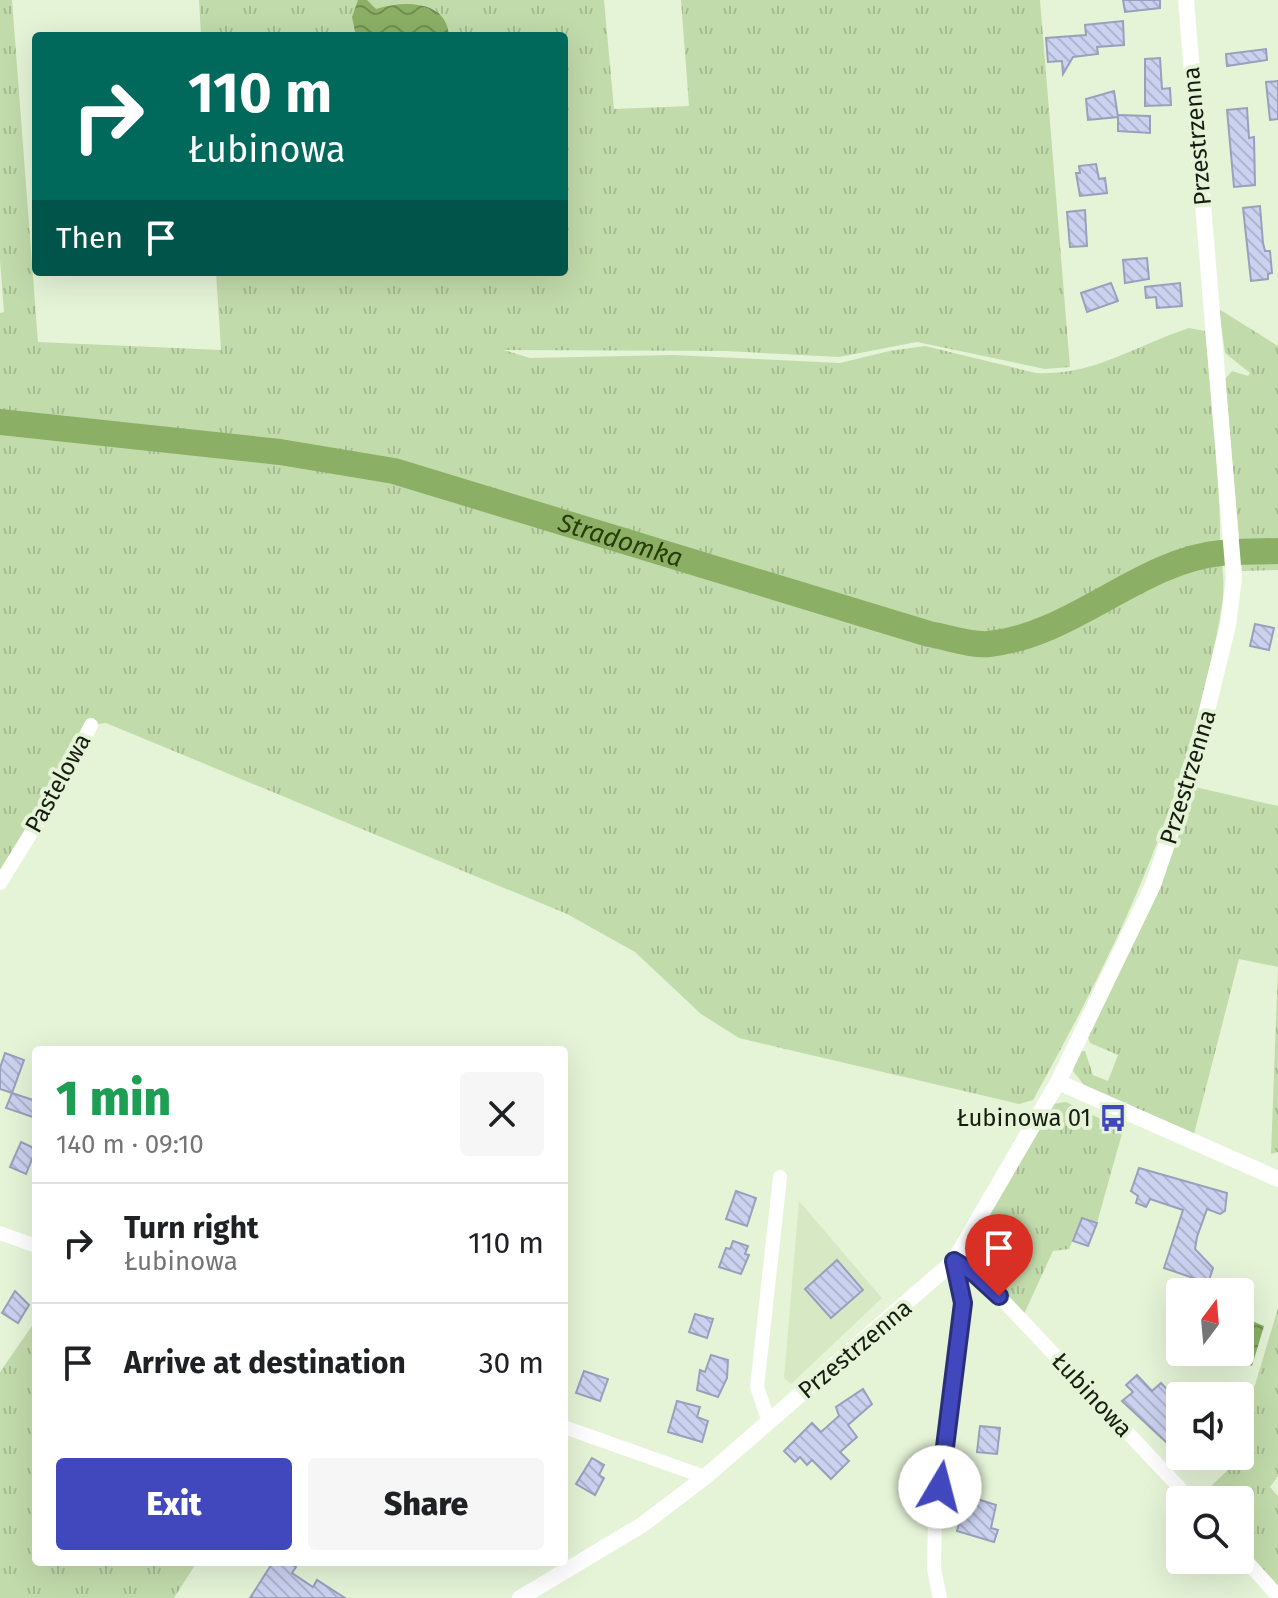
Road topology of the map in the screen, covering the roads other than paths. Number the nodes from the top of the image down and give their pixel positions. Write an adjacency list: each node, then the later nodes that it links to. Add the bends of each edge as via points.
1 (1186, 0): 4 (street, Przestrzenna, via 1234,578 1217,676 1181,811 1153,885)
2 (91, 725): 3 (street, Pastelowa, via 64,780)
3 (0, 883)
4 (1058, 1082): 6 (street); 9 (street, Przestrzenna)
5 (780, 1177): 10 (street, Przestrzenna, via 757,1387)
6 (1278, 1179)
7 (0, 1233): 8 (street)
8 (32, 1245)
9 (954, 1261): 10 (street, Przestrzenna); 13 (street, Łubinowa, via 999,1296); 17 (street, via 963,1303 935,1517 934,1569)
10 (769, 1422): 12 (street, Przestrzenna)
11 (568, 1428): 12 (street)
12 (705, 1477): 16 (street, Przestrzenna, via 642,1525)
13 (1178, 1486)
14 (1254, 1569): 15 (street)
15 (1278, 1596)
16 (520, 1598)
17 (940, 1598)

